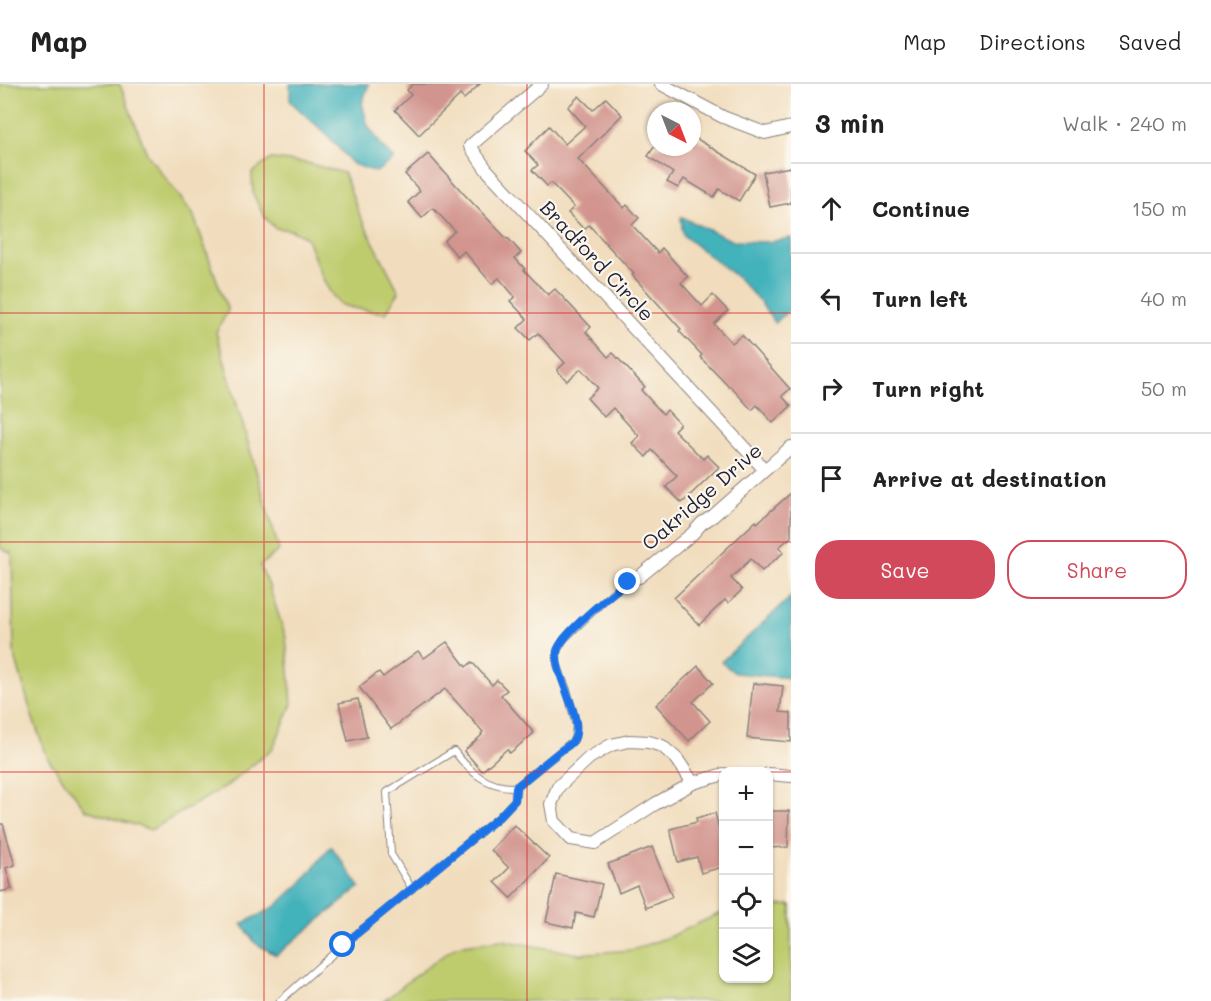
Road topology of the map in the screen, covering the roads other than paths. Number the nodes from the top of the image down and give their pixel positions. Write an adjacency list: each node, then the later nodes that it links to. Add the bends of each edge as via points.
1 (542, 84): 5 (street, Bradford Circle, via 470,146 486,169)
2 (661, 84): 3 (street, via 723,117 765,133)
3 (791, 127)
4 (791, 447): 5 (street, Oakridge Drive)
5 (764, 469): 6 (street, Oakridge Drive)
6 (639, 577): 11 (lane, via 613,592 564,639 557,651 557,664 576,726 574,740)
7 (773, 774): 9 (street)
8 (719, 775): 10 (street)
9 (791, 776)
10 (693, 783): 10 (street, via 677,759 662,746 629,741 611,745 589,758 558,787 551,804 554,820 571,839 595,843)
11 (516, 787): 12 (lane, via 515,800 499,817); 12 (lane, via 506,788 479,778 454,751 387,792 391,854)
12 (412, 889): 13 (lane)
13 (280, 1001)

